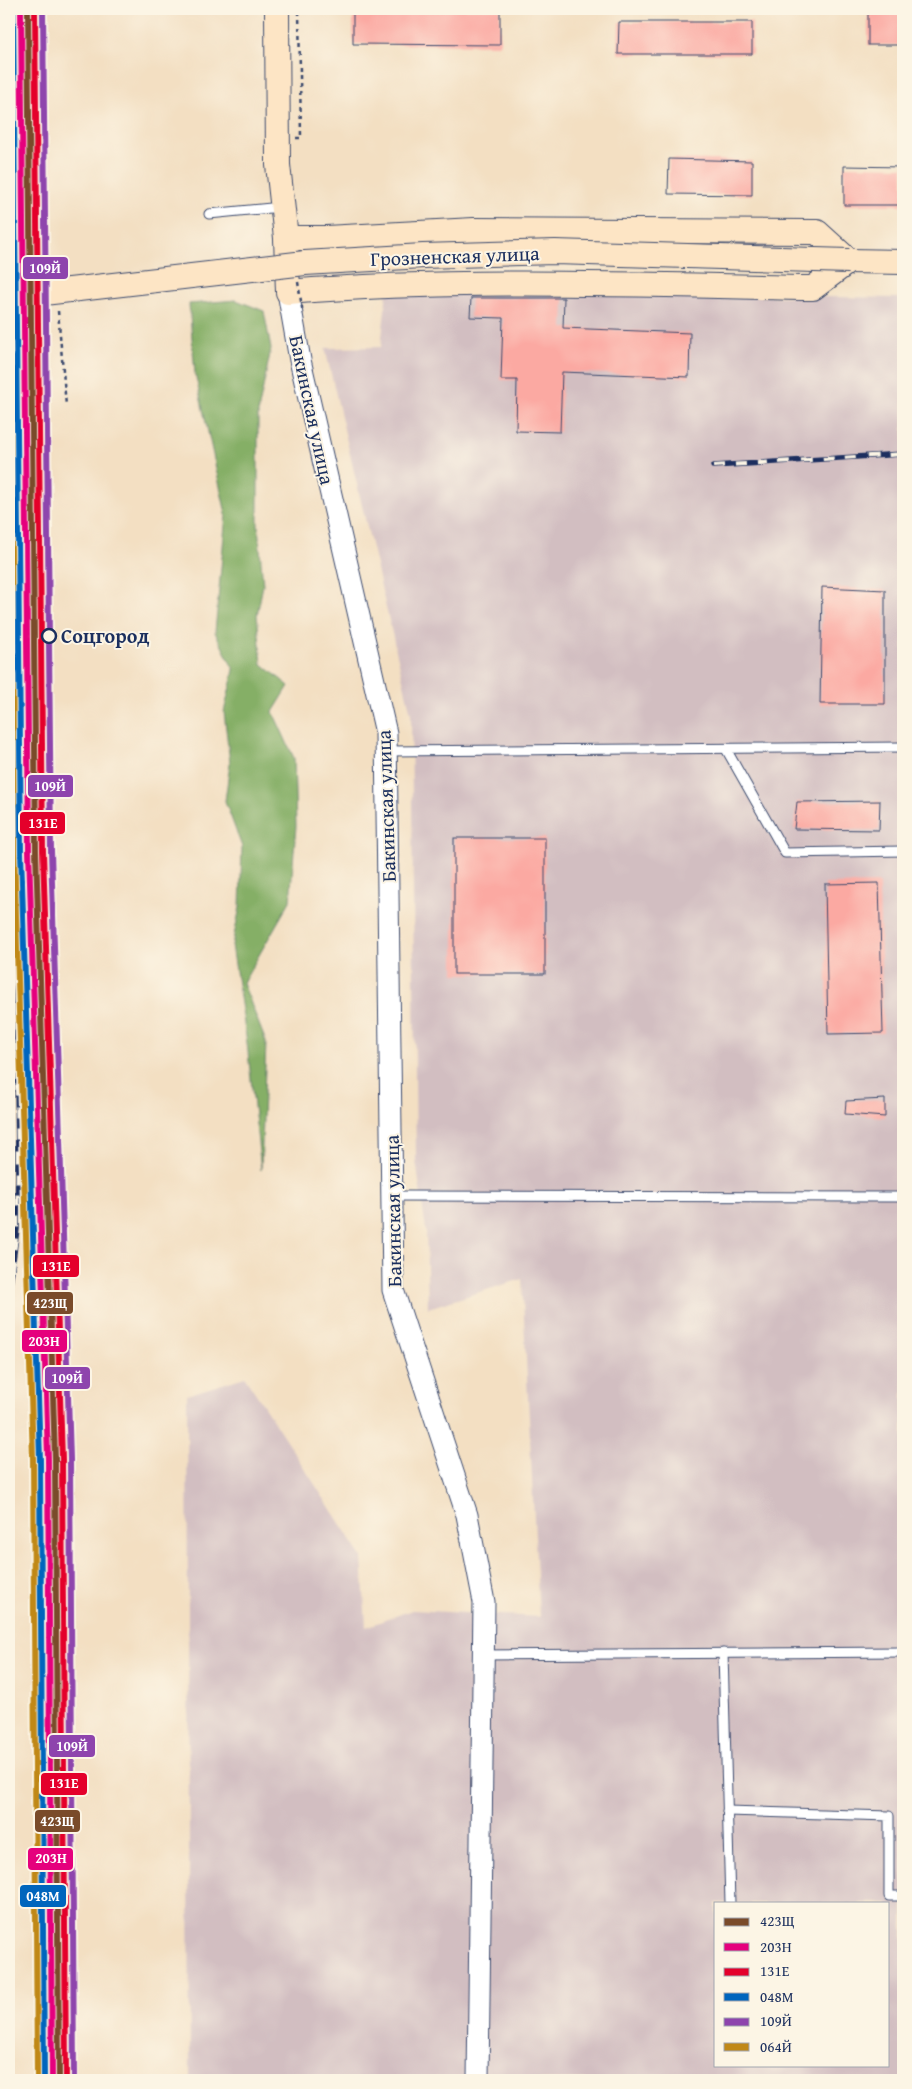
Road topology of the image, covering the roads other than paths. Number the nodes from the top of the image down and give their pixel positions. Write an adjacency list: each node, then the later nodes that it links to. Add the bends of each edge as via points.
1 (277, 9): 2 (main road, Бакинская улица, via 278,166)
2 (282, 206): 3 (lane); 4 (main road, Бакинская улица)
3 (209, 214)
4 (286, 238): 5 (main road, via 474,230 818,232); 7 (main road, Бакинская улица); 8 (main road)
5 (850, 261): 6 (main road, Грозненская улица); 8 (main road, via 813,288 511,282); 9 (main road, Грозненская улица, bridge, via 555,252 423,256 305,263)
6 (903, 262)
7 (293, 284): 8 (main road); 12 (street, Бакинская улица, via 300,360 386,733)
8 (384, 286)
9 (10, 303)
10 (903, 747): 11 (lane)
11 (726, 749): 12 (lane); 13 (lane, via 785,853)
12 (386, 751): 14 (street, Бакинская улица)
13 (903, 851)
14 (392, 1196): 15 (lane); 18 (street, Бакинская улица, via 393,1290 466,1515 484,1602)
15 (903, 1197)
16 (903, 1652): 17 (lane)
17 (723, 1653): 18 (lane); 19 (lane)
18 (484, 1655): 22 (street, Бакинская улица)
19 (727, 1811): 20 (lane, via 889,1816 889,1896); 21 (lane)
20 (903, 1896)
21 (730, 1902)
22 (478, 2080)

